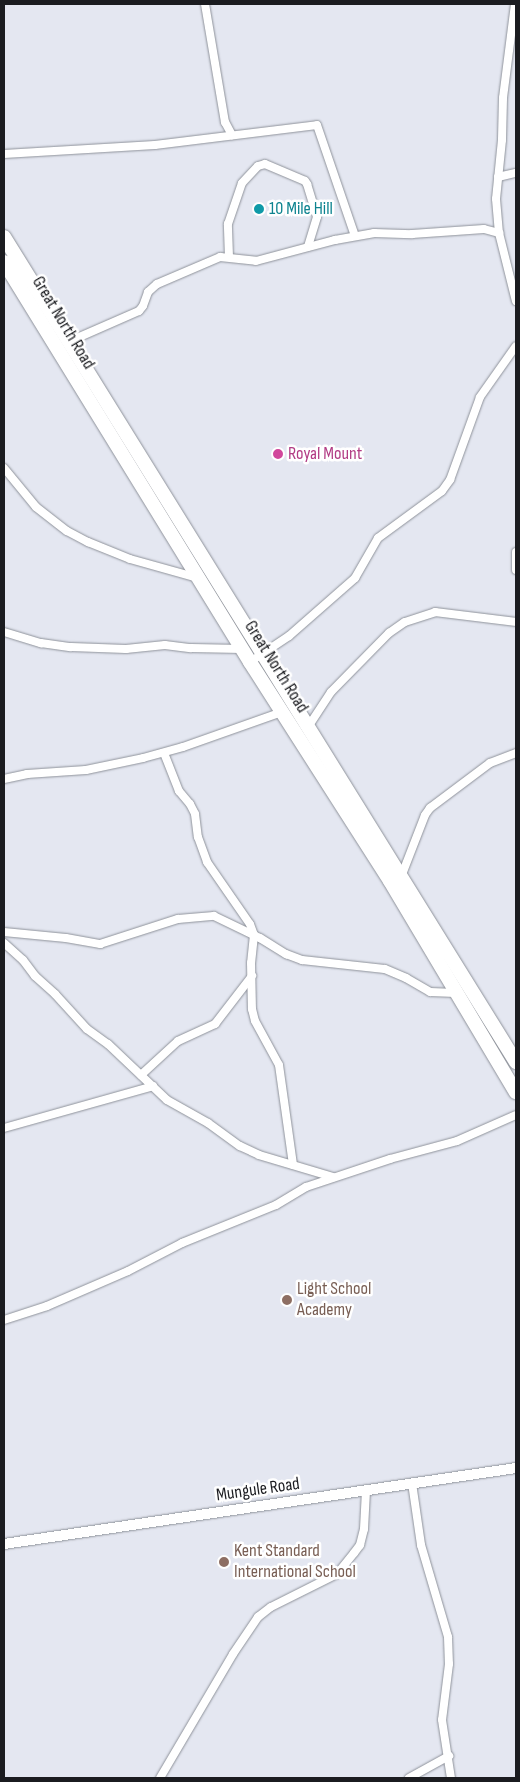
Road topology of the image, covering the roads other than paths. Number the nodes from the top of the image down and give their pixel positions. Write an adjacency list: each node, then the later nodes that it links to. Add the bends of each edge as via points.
1 (205, 4): 4 (street, via 225,122)
2 (514, 4): 3 (street)
3 (514, 16): 7 (street)
4 (232, 135): 5 (street, via 155,145); 9 (street, via 317,125)
5 (4, 154)
6 (516, 173): 7 (street)
7 (498, 177): 8 (street)
8 (499, 233): 9 (street, via 484,229); 14 (street)
9 (355, 236): 11 (street)
10 (4, 237): 15 (highway, Great North Road)
11 (308, 247): 12 (street, via 256,261); 12 (street, via 318,218 307,184 266,164 258,166 242,183 228,224)
12 (230, 257): 15 (street, via 220,258 157,284 148,292 138,310)
13 (4, 262): 22 (highway, Great North Road)
14 (516, 301)
15 (68, 342): 26 (highway, Great North Road)
16 (516, 346): 18 (street)
17 (516, 357): 18 (street)
18 (505, 362): 26 (street, via 480,398 450,480 442,491 386,530 372,546 356,578 289,636)
19 (4, 468): 22 (street, via 36,507 67,531 130,559)
20 (516, 552): 21 (street)
21 (516, 570)
22 (198, 578): 25 (highway, Great North Road)
23 (516, 622): 29 (street, via 435,612 405,622 389,633 331,692)
24 (4, 632): 25 (street, via 41,643 71,647 126,649 165,645)
25 (242, 649): 27 (highway, Great North Road)
26 (263, 654): 27 (street); 29 (highway, Great North Road)
27 (250, 662): 28 (highway, Great North Road)
28 (282, 712): 30 (street); 38 (highway, Great North Road)
29 (308, 727): 33 (highway, Great North Road)
30 (164, 753): 32 (street, via 86,770); 35 (street, via 178,791 195,814 204,857 250,924)
31 (516, 753): 33 (street, via 490,763 430,808)
32 (4, 778)
33 (401, 877): 39 (highway, Great North Road)
34 (4, 932): 35 (street, via 100,944 178,919 206,916 224,919)
35 (254, 935): 37 (street); 38 (street, via 302,960 385,969 430,992)
36 (4, 943): 41 (street, via 24,960 35,976 87,1029)
37 (252, 976): 41 (street, via 215,1024 178,1041); 46 (street, via 255,1020 279,1065)
38 (456, 993): 40 (highway, Great North Road)
39 (516, 1061): 40 (street)
40 (501, 1068): 43 (highway, Great North Road)
41 (141, 1075): 42 (street)
42 (153, 1086): 45 (street); 46 (street, via 167,1100 240,1146)
43 (516, 1092)
44 (516, 1115): 47 (street, via 457,1141)
45 (4, 1128)
46 (293, 1165): 47 (street)
47 (333, 1177): 48 (street, via 306,1187 276,1205 182,1243 128,1272)
48 (4, 1320)
49 (516, 1468): 50 (street, Mungule Road)
50 (412, 1484): 51 (street, Mungule Road); 53 (street, via 421,1545 448,1637 449,1664 442,1720)
51 (366, 1491): 52 (street, Mungule Road); 54 (street, via 360,1545 337,1574 278,1603 258,1617)
52 (4, 1544)
53 (449, 1756): 55 (street); 56 (street)
54 (160, 1778)
55 (409, 1778)
56 (452, 1778)

